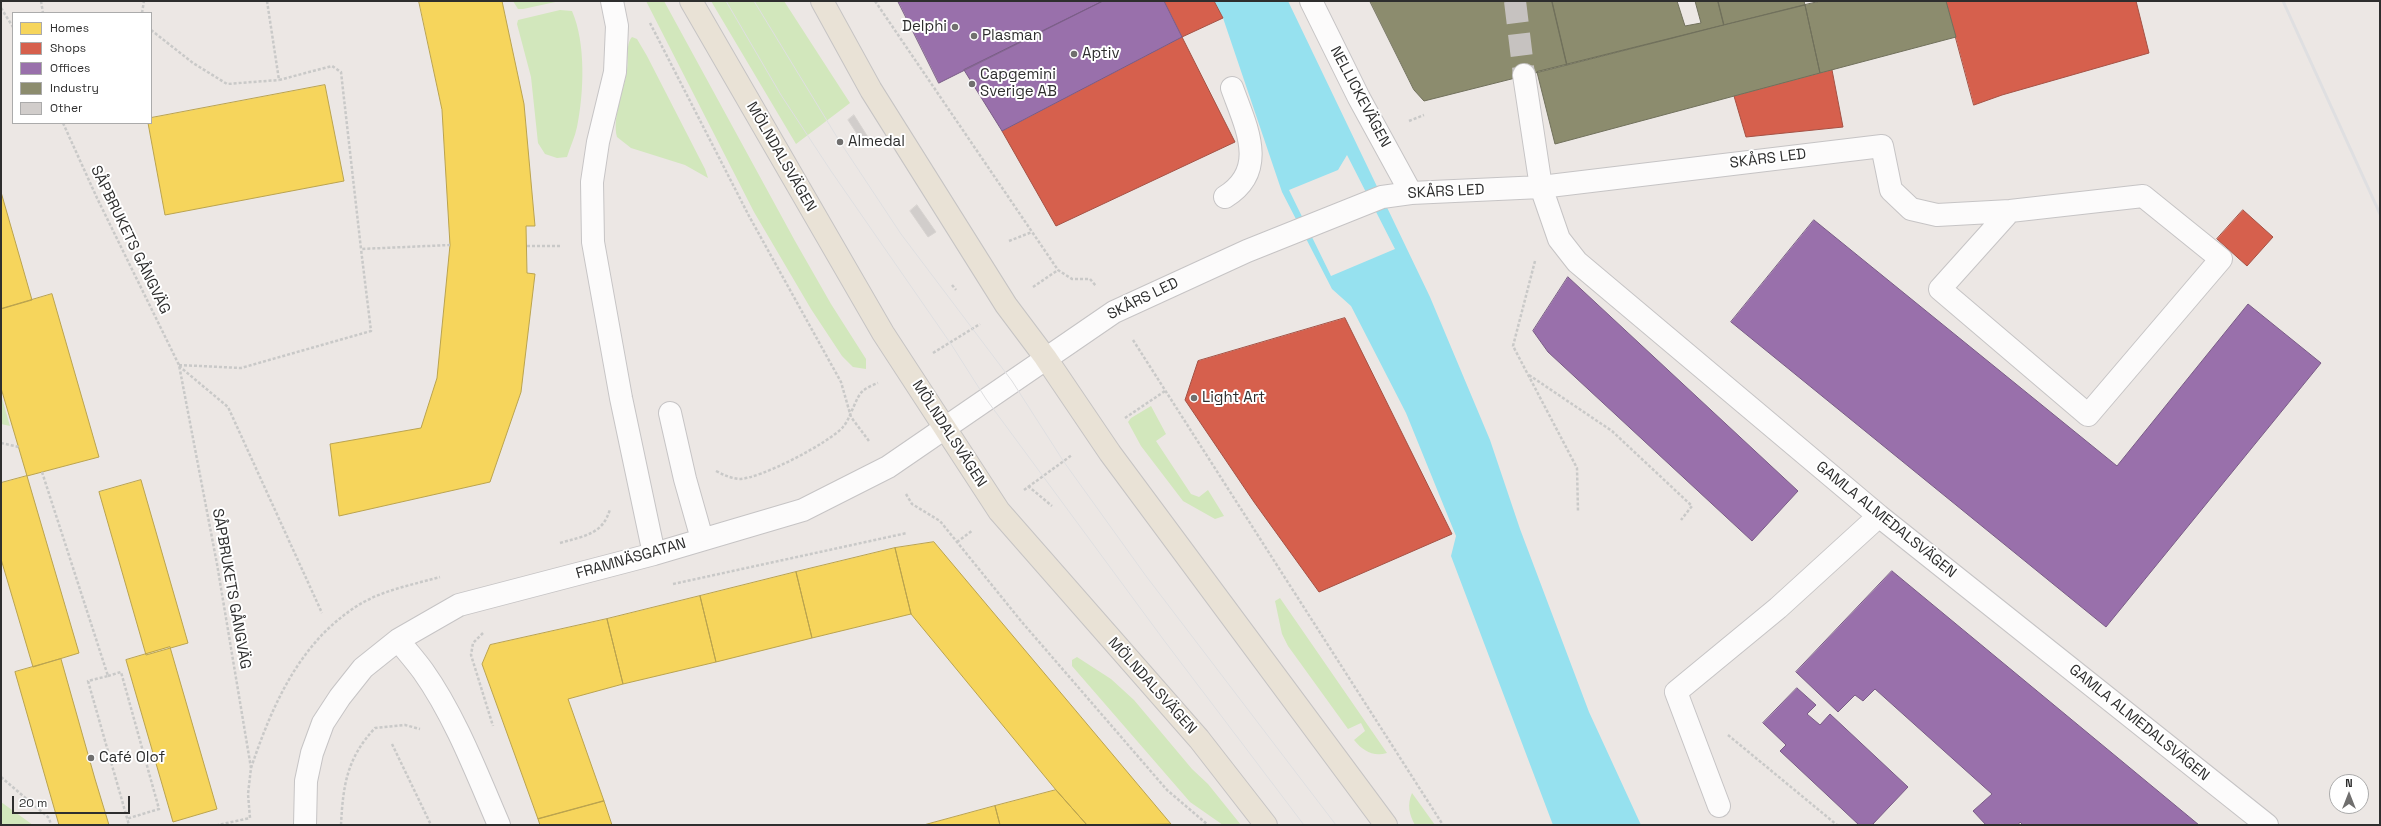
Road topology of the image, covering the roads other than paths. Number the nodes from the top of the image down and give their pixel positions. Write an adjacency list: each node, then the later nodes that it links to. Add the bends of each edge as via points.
1 (612, 1): 16 (street, via 617,26 615,72 598,142 592,182 593,242 621,398)
2 (691, 1): 13 (main road, MÖLNDALSVÄGEN, via 883,333)
3 (822, 1): 11 (main road, via 871,90 1006,305)
4 (1311, 1): 8 (street, NELLICKEVÄGEN, via 1359,98)
5 (1524, 76): 7 (street, GAMLA ALMEDALSVÄGEN)
6 (1232, 88): 9 (street, via 1249,136 1251,156 1249,173 1238,190)
7 (1540, 187): 8 (street, SKÅRS LED); 10 (street, SKÅRS LED, via 1882,146 1891,190 1911,209 1937,214); 14 (street, GAMLA ALMEDALSVÄGEN, via 1559,239 1577,262)
8 (1411, 193): 11 (street, SKÅRS LED, via 1382,197 1233,258 1114,312)
9 (1225, 198)
10 (2010, 211): 10 (street, via 2143,196 2221,259 2088,415 1940,289)
11 (1045, 358): 13 (street, FRAMNÄSGATAN); 22 (main road, via 1098,436)
12 (670, 413): 15 (street, via 684,480)
13 (944, 428): 15 (street, FRAMNÄSGATAN, via 888,467 802,510); 21 (main road, MÖLNDALSVÄGEN, via 998,511 1199,738)
14 (1879, 516): 18 (street, via 1778,608 1676,692); 23 (street, GAMLA ALMEDALSVÄGEN)
15 (702, 538): 16 (street, FRAMNÄSGATAN)
16 (654, 554): 17 (street, FRAMNÄSGATAN, via 459,605)
17 (398, 640): 19 (street, FRAMNÄSGATAN, via 363,668 323,724 312,753 306,781); 20 (street, via 424,672 466,749)
18 (1719, 806)
19 (305, 825)
20 (498, 825)
21 (1266, 825)
22 (1386, 825)
23 (2267, 825)

